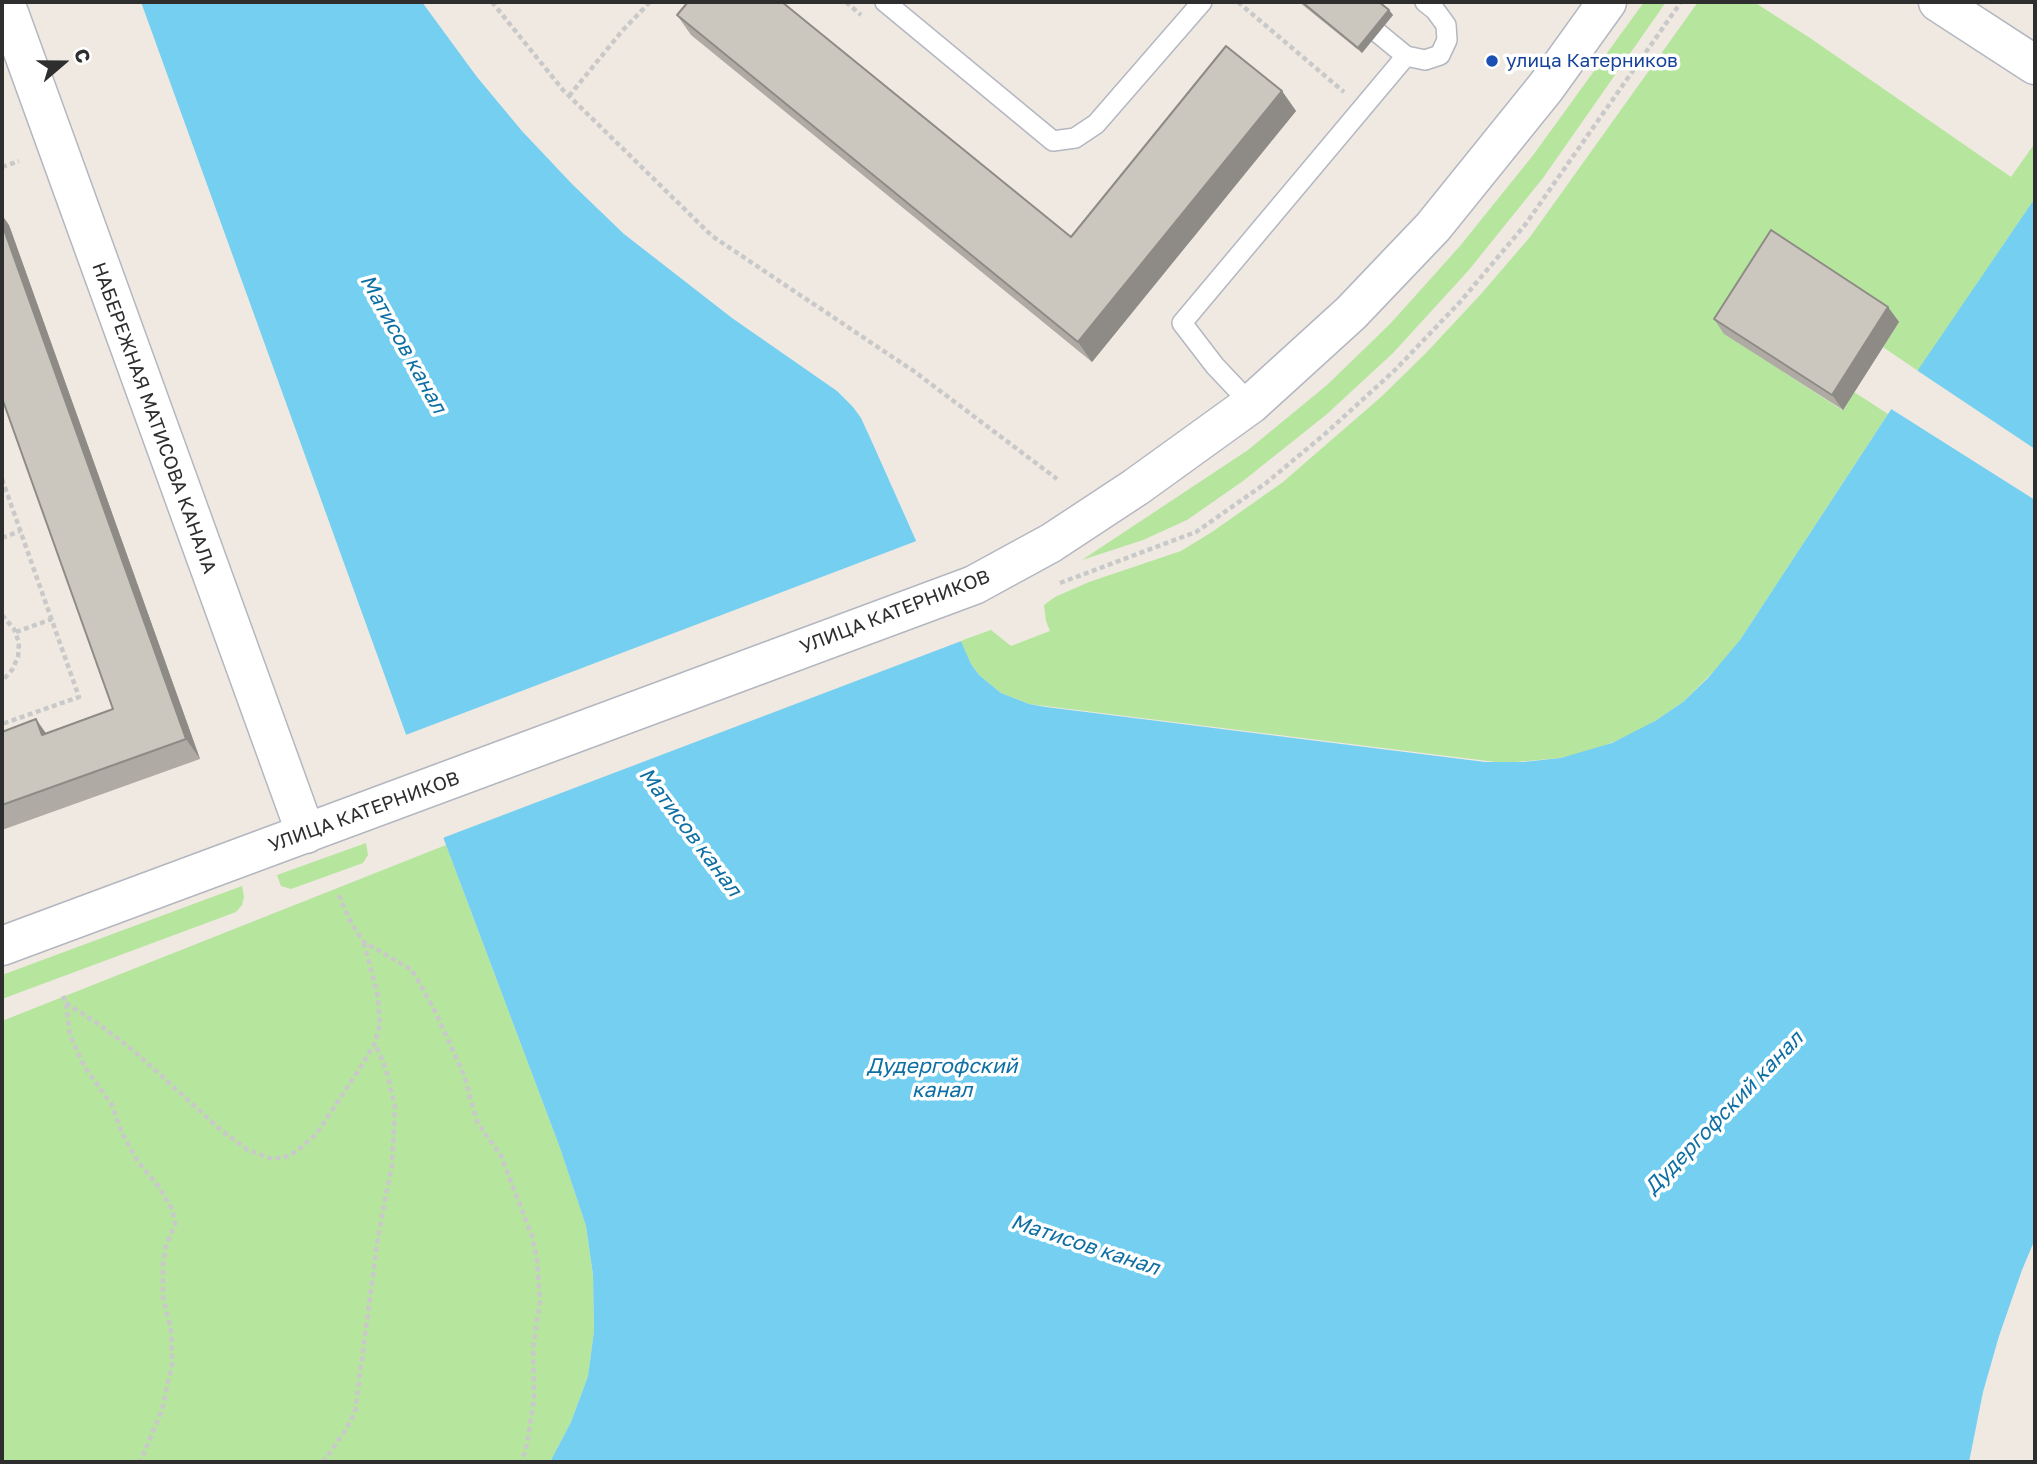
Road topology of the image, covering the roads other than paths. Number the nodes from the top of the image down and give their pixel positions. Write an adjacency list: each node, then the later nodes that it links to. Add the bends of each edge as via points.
1 (5, 2): 11 (street, НАБЕРЕЖНАЯ МАТИСОВА КАНАЛА)
2 (886, 2): 3 (lane, via 1053,141 1075,138 1096,124)
3 (1202, 2)
4 (1425, 2): 8 (lane, via 1446,25 1447,40 1440,55 1425,60)
5 (1607, 2): 10 (street, УЛИЦА КАТЕРНИКОВ, via 1433,227 1351,313)
6 (1938, 2): 9 (street)
7 (1378, 33): 8 (lane)
8 (1406, 56): 10 (lane, via 1182,323)
9 (2035, 65)
10 (1251, 404): 11 (street, УЛИЦА КАТЕРНИКОВ, via 1094,515 974,585)
11 (306, 834): 12 (street, УЛИЦА КАТЕРНИКОВ)
12 (2, 946)

